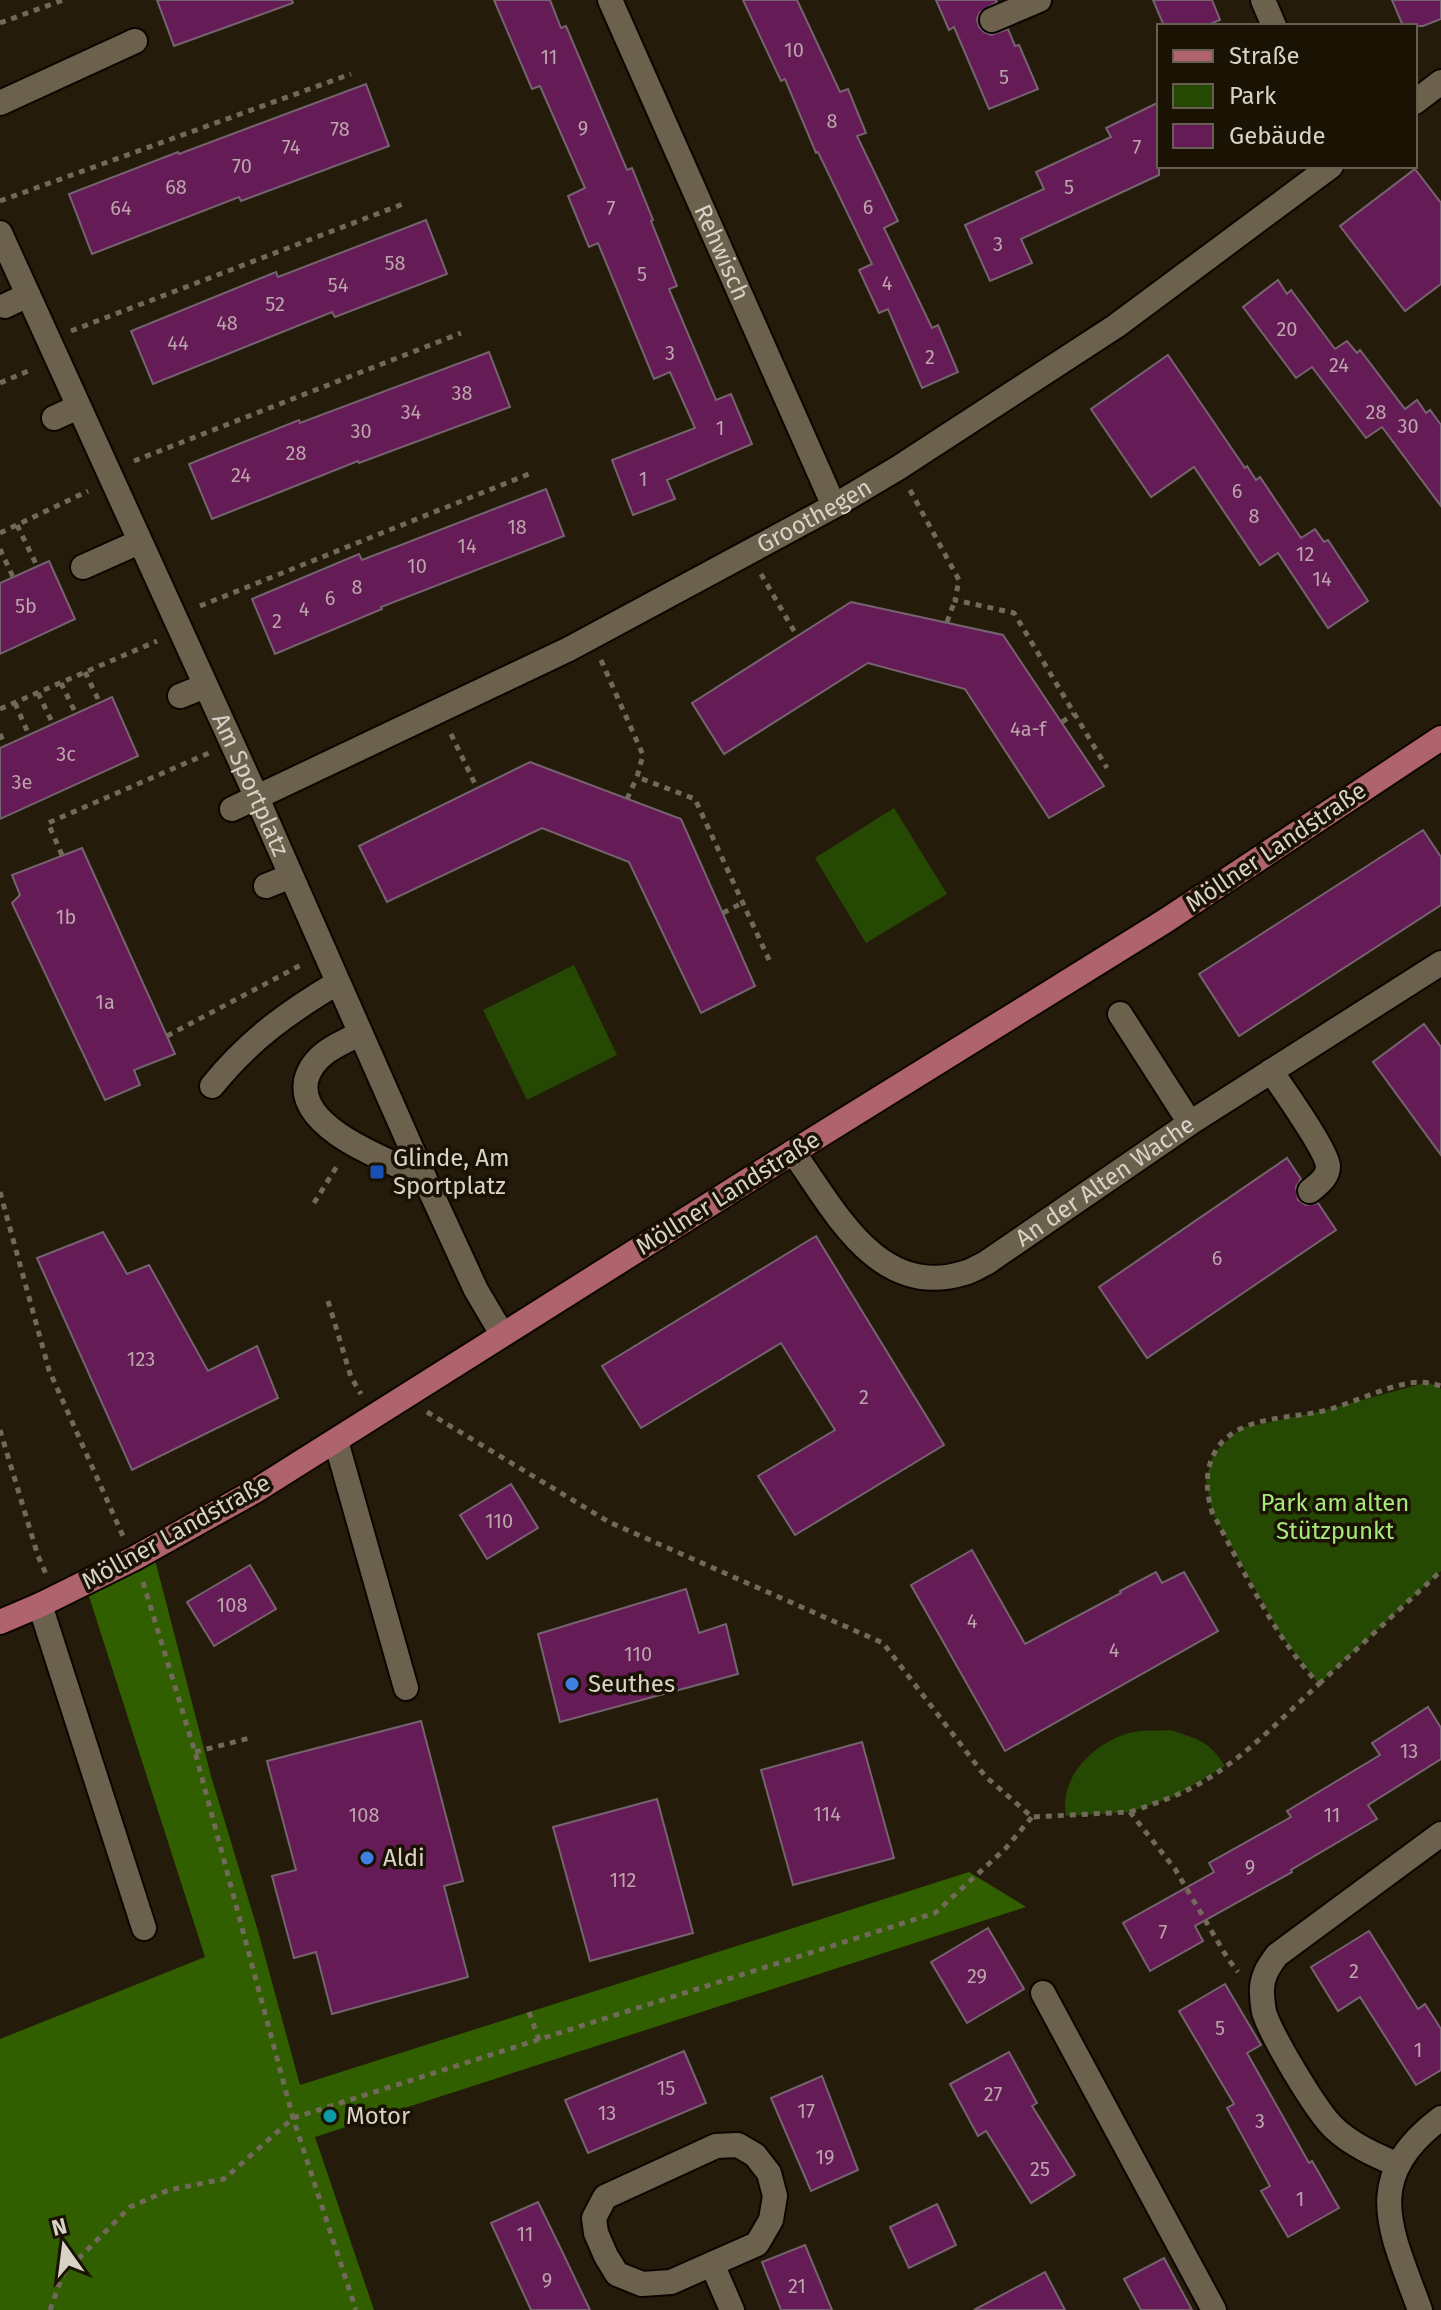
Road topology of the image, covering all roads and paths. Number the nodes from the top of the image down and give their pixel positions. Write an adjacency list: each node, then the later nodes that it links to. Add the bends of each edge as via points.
1 (63, 0): 6 (path)
2 (610, 0): 27 (street, Rehwisch)
3 (1039, 0): 5 (street)
4 (1263, 0): 7 (street)
5 (992, 20)
6 (0, 23)
7 (1273, 24)
8 (135, 41): 12 (street)
9 (351, 74): 14 (path)
10 (1441, 82): 11 (street)
11 (1417, 100)
12 (0, 103)
13 (1328, 168): 24 (street, Groothegen, via 1116,326)
14 (0, 201)
15 (403, 204): 20 (path)
16 (0, 233): 17 (street, Am Sportplatz)
17 (28, 295): 18 (street); 20 (street, Am Sportplatz)
18 (5, 306)
19 (461, 333): 26 (path)
20 (52, 349): 21 (path); 22 (street, Am Sportplatz)
21 (0, 383)
22 (78, 407): 23 (street); 26 (street, Am Sportplatz)
23 (54, 418)
24 (898, 468): 27 (street, Groothegen); 36 (path, via 959,580)
25 (529, 474): 38 (path)
26 (109, 476): 28 (path); 30 (street, Am Sportplatz)
27 (834, 506): 32 (street, Groothegen)
28 (17, 525): 29 (path); 33 (path)
29 (0, 533)
30 (139, 542): 34 (street); 38 (street, Am Sportplatz)
31 (0, 549): 35 (path)
32 (748, 553): 39 (path); 40 (street, Groothegen)
33 (37, 566)
34 (83, 567)
35 (13, 577)
36 (955, 600): 37 (path); 51 (path, via 1014,613)
37 (947, 622)
38 (176, 624): 41 (path); 43 (street, Am Sportplatz)
39 (797, 636)
40 (591, 637): 49 (street, Groothegen); 60 (path, via 643,755)
41 (85, 672): 42 (path); 47 (path)
42 (61, 683): 44 (path); 50 (path)
43 (205, 686): 45 (street); 57 (street, Am Sportplatz)
44 (38, 693): 46 (path); 53 (path)
45 (180, 696)
46 (15, 703): 48 (path); 55 (path)
47 (100, 703)
48 (0, 709)
49 (441, 711): 61 (path); 62 (street, Groothegen)
50 (76, 714)
51 (1074, 714): 52 (path); 59 (path)
52 (1062, 722)
53 (53, 724)
54 (0, 734): 58 (path)
55 (29, 735)
56 (1441, 738): 81 (main road, Möllner Landstraße, via 1165,921)
57 (231, 743): 62 (street, Am Sportplatz); 65 (path, via 48,823)
58 (5, 746)
59 (1107, 768)
60 (637, 777): 63 (path); 68 (path, via 695,799)
61 (477, 788)
62 (257, 798): 64 (street, Groothegen); 66 (street, Am Sportplatz)
63 (627, 799)
64 (232, 809)
65 (62, 855)
66 (291, 876): 67 (street); 70 (street, Am Sportplatz)
67 (266, 886)
68 (742, 903): 69 (path); 71 (path)
69 (723, 913)
70 (324, 952): 73 (street, Am Sportplatz); 76 (path)
71 (770, 962)
72 (1441, 964): 77 (street, An der Alten Wache)
73 (337, 983): 75 (street, Am Sportplatz); 78 (street, via 255,1039)
74 (1120, 1014): 79 (street)
75 (360, 1034): 80 (street, via 320,1056 308,1073 304,1093 329,1129); 82 (street, Am Sportplatz)
76 (167, 1036)
77 (1271, 1071): 79 (street, An der Alten Wache); 83 (street, via 1328,1167 1325,1178)
78 (212, 1086)
79 (1190, 1123): 81 (street, An der Alten Wache, via 986,1263 936,1278 909,1275 866,1251)
80 (352, 1142): 82 (street); 85 (path)
81 (793, 1152): 87 (main road, Möllner Landstraße)
82 (424, 1177): 87 (street, Am Sportplatz)
83 (1310, 1191)
84 (0, 1192): 93 (path, via 49,1370)
85 (314, 1203)
86 (328, 1301): 90 (path, via 351,1377)
87 (502, 1334): 89 (main road, Möllner Landstraße)
88 (1441, 1386): 97 (path, via 1412,1383 1322,1411 1263,1421 1241,1428 1213,1454 1206,1480 1212,1512 1281,1635)
89 (402, 1397): 90 (main road, Möllner Landstraße); 102 (path, via 609,1522 883,1643 985,1776)
90 (374, 1415): 92 (main road, Möllner Landstraße)
91 (0, 1430): 95 (path)
92 (336, 1441): 93 (main road, Möllner Landstraße); 98 (street)
93 (133, 1559): 95 (main road, Möllner Landstraße); 100 (path)
94 (1441, 1571): 97 (path)
95 (48, 1601): 96 (main road, Möllner Landstraße); 104 (street)
96 (0, 1622)
97 (1319, 1684): 101 (path, via 1215,1774)
98 (406, 1688)
99 (250, 1738): 100 (path)
100 (195, 1752): 109 (path)
101 (1130, 1812): 102 (path); 105 (path, via 1175,1869 1228,1959)
102 (1032, 1817): 108 (path, via 935,1913)
103 (1441, 1834): 105 (street, via 1277,1955 1265,1971)
104 (144, 1928)
105 (1261, 1990): 111 (street, via 1272,2029 1332,2127)
106 (1043, 1993): 116 (street)
107 (529, 2012): 108 (path)
108 (539, 2040): 109 (path)
109 (293, 2118): 113 (path, via 224,2179 169,2190 130,2207 63,2274); 114 (path)
110 (1441, 2118): 111 (street, via 1409,2145)
111 (1398, 2165): 117 (street, via 1388,2205 1391,2230)
112 (712, 2264): 112 (street, via 757,2244 771,2220 775,2196 769,2173 738,2145 716,2146 625,2186 605,2197 594,2218 617,2274 642,2284 671,2282); 115 (street)
113 (50, 2310)
114 (356, 2310)
115 (732, 2310)
116 (1214, 2310)
117 (1420, 2310)

